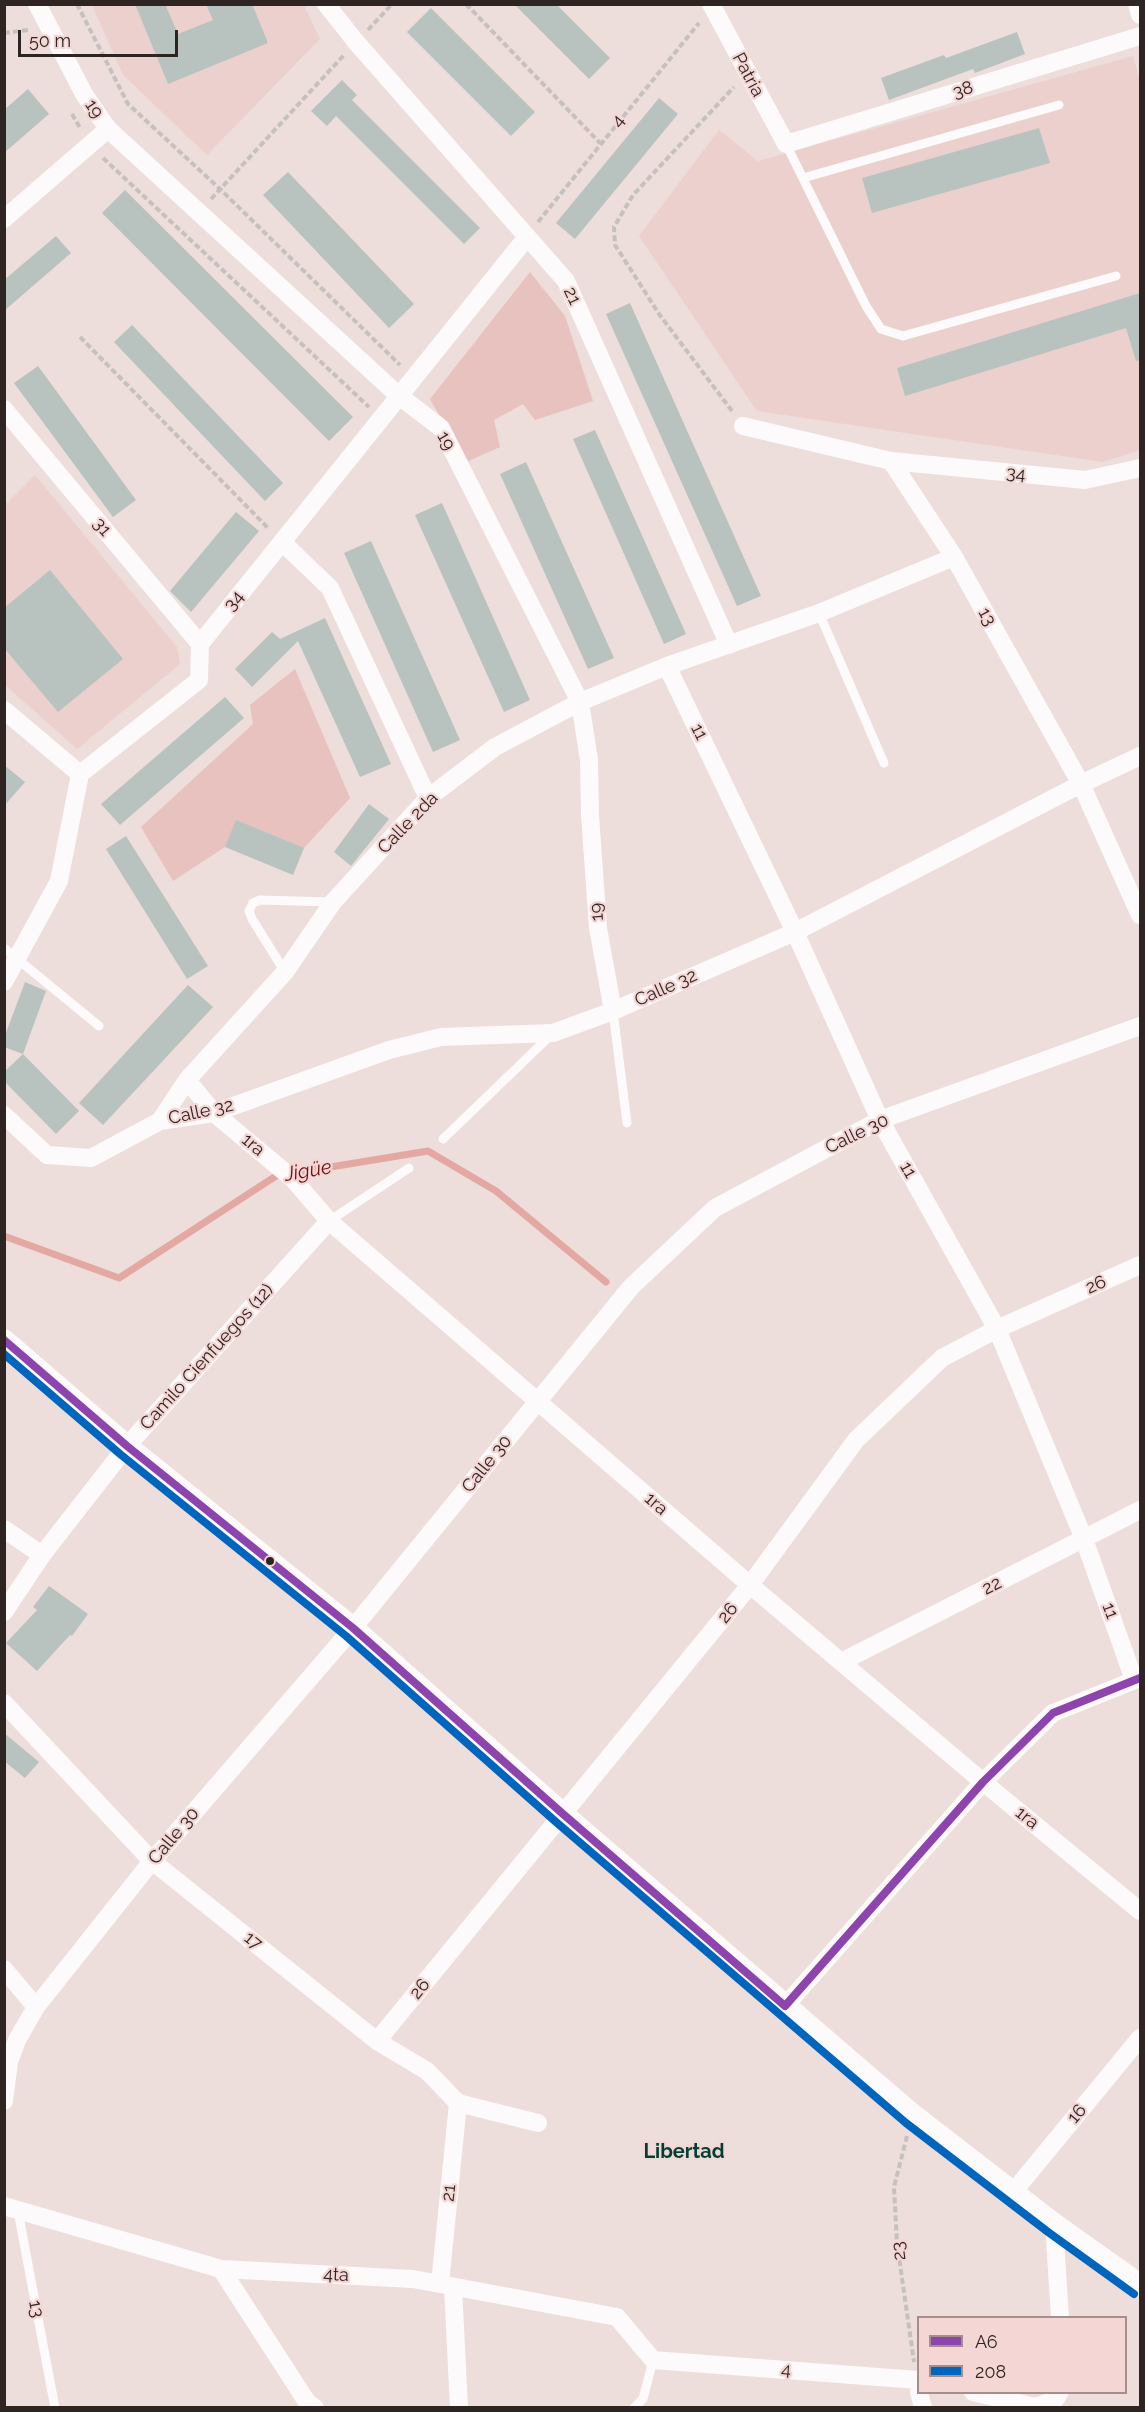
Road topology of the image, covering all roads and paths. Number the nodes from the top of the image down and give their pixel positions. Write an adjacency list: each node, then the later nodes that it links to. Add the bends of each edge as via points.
1 (37, 4): 15 (street, 19, via 84,94)
2 (77, 4): 19 (path, via 128,104)
3 (326, 4): 12 (street, 21)
4 (392, 4): 12 (path)
5 (466, 4): 16 (path)
6 (1137, 4): 8 (street)
7 (712, 5): 13 (street, Patria); 16 (path, 4)
8 (1140, 15)
9 (28, 30): 10 (path)
10 (4, 33)
11 (1140, 36): 17 (street, 38)
12 (356, 42): 19 (path); 22 (street, 21)
13 (747, 73): 17 (street, Patria); 28 (path, via 633,195 614,227 615,245 653,304)
14 (1059, 105): 18 (lane)
15 (108, 129): 20 (street, 19); 21 (street)
16 (600, 143): 22 (path, 4)
17 (786, 144): 18 (lane)
18 (803, 178): 23 (lane, via 866,306 881,329 903,336)
19 (220, 189): 20 (path); 25 (path)
20 (199, 212): 26 (street, 19)
21 (4, 219)
22 (527, 237): 25 (street, 34); 35 (street, 21, via 566,281)
23 (1116, 276)
24 (80, 338): 31 (path)
25 (413, 377): 26 (street, 34)
26 (398, 395): 31 (street, 34); 37 (street, 19, via 441,429)
27 (4, 409): 34 (street, 31)
28 (743, 426): 29 (street)
29 (891, 461): 30 (street, 34, via 1084,480); 32 (street, 13)
30 (1140, 468)
31 (282, 542): 34 (street, 34); 43 (street, via 330,588)
32 (954, 557): 33 (street); 42 (street, 13)
33 (819, 613): 35 (street, Calle 2da); 40 (lane)
34 (200, 644): 41 (street, via 199,680)
35 (729, 645): 36 (street, Calle 2da)
36 (667, 666): 37 (street, Calle 2da); 46 (street, 11)
37 (580, 702): 43 (street, Calle 2da, via 495,747); 50 (street, 19, via 589,760 598,928)
38 (4, 710): 41 (street)
39 (1140, 756): 42 (street, Calle 32)
40 (884, 762)
41 (80, 774): 47 (street, via 59,880)
42 (1081, 784): 45 (street, 13); 46 (street, Calle 32)
43 (428, 798): 44 (street, Calle 2da)
44 (333, 902): 48 (street, Calle 2da); 48 (lane, via 253,903 249,911 252,919)
45 (1140, 915)
46 (795, 932): 50 (street, Calle 32); 57 (street, 11)
47 (11, 954): 49 (street); 51 (lane)
48 (285, 972): 54 (street, Calle 2da)
49 (4, 982)
50 (613, 1011): 53 (street, Calle 32); 59 (lane)
51 (99, 1026)
52 (1140, 1026): 57 (street, Calle 30)
53 (553, 1033): 55 (street, Calle 32, via 441,1037 389,1050); 60 (lane)
54 (187, 1080): 55 (street, 1ra); 58 (street, Calle 2da)
55 (214, 1113): 58 (street, Calle 32); 62 (street, 1ra, via 293,1179)
56 (4, 1115): 58 (street, Calle 2da, via 47,1155 91,1158)
57 (880, 1120): 64 (street, 11); 66 (street, Calle 30, via 715,1208 631,1287)
58 (160, 1121)
59 (627, 1123)
60 (443, 1140)
61 (409, 1168): 62 (lane)
62 (329, 1221): 66 (street, 1ra); 67 (street, Camilo Cienfuegos (12))
63 (1140, 1265): 64 (street, 26)
64 (997, 1329): 70 (street, 11); 72 (street, 26, via 942,1358 856,1440)
65 (4, 1340): 67 (street)
66 (538, 1403): 72 (street, 1ra); 74 (street, Calle 30)
67 (127, 1446): 71 (street, Camilo Cienfuegos (12)); 74 (street)
68 (1140, 1510): 70 (street, 22)
69 (4, 1529): 71 (street)
70 (1084, 1539): 75 (street, 22); 76 (street, 11)
71 (42, 1555): 73 (street, Camilo Cienfuegos (12))
72 (750, 1585): 75 (street, 1ra); 79 (street, 26)
73 (4, 1612)
74 (352, 1628): 79 (street); 80 (street, Calle 30)
75 (843, 1661): 78 (street, 1ra)
76 (1137, 1679): 78 (street, via 1053,1713)
77 (4, 1703): 80 (street, 17)
78 (983, 1782): 81 (street, 1ra); 83 (street)
79 (563, 1814): 83 (street); 86 (street, 26)
80 (152, 1861): 84 (street, Calle 30); 86 (street, 17)
81 (1140, 1911)
82 (4, 1969): 84 (street)
83 (785, 2006): 89 (street)
84 (36, 2007): 87 (street, Calle 30, via 9,2062)
85 (1140, 2038): 91 (street, 16)
86 (377, 2041): 88 (street, 17, via 427,2072)
87 (4, 2102)
88 (458, 2103): 90 (street); 95 (street, 21)
89 (913, 2115): 91 (street); 99 (path, 23, via 894,2187 897,2243)
90 (538, 2123)
91 (1014, 2191): 93 (street)
92 (11, 2208): 94 (street, 4ta); 104 (lane, 13)
93 (1054, 2224): 96 (street); 97 (street)
94 (221, 2269): 95 (street, 4ta, via 413,2279); 105 (street)
95 (447, 2285): 98 (street, 4ta, via 617,2317); 106 (street, 21)
96 (1140, 2286)
97 (1060, 2316)
98 (653, 2360): 100 (street, 4); 107 (lane, via 644,2399)
99 (917, 2378)
100 (917, 2385)
101 (981, 2394): 103 (street)
102 (1059, 2394): 103 (street, via 1055,2400)
103 (1035, 2407)
104 (55, 2408)
105 (315, 2408)
106 (459, 2408)
107 (634, 2408)

